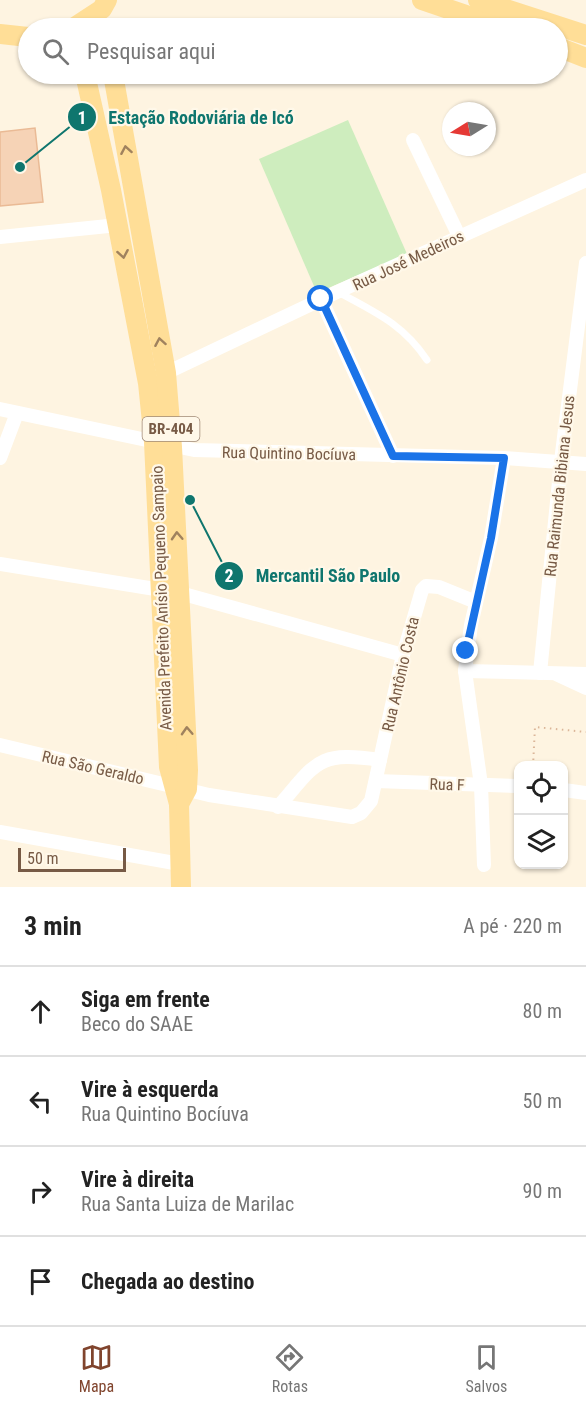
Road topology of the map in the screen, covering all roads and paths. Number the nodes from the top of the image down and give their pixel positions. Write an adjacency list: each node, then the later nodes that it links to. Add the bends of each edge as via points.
1 (422, 0): 5 (main road)
2 (478, 0): 6 (main road)
3 (104, 4): 4 (main road)
4 (86, 18)
5 (475, 18)
6 (526, 18)
7 (568, 31): 9 (main road)
8 (0, 34): 10 (main road)
9 (586, 35)
10 (18, 36)
11 (568, 51): 12 (main road)
12 (586, 57)
13 (88, 84): 17 (main road, Avenida Prefeito Anísio Pequeno Sampaio / BR-404)
14 (115, 84): 25 (main road, Avenida Prefeito Anísio Pequeno Sampaio / BR-404, one-way to 14)
15 (413, 140): 18 (street)
16 (586, 180): 18 (street, Rua José Medeiros)
17 (118, 225): 19 (street); 28 (main road, Avenida Prefeito Anísio Pequeno Sampaio / BR-404, one-way to 28)
18 (459, 236): 21 (street, Rua José Medeiros)
19 (0, 237)
20 (586, 263): 23 (street, Rua Raimunda Bibiana Jesus)
21 (337, 292): 22 (street, Rua José Medeiros); 24 (lane, via 396,324 414,340)
22 (321, 299): 25 (street, Rua José Medeiros); 29 (street)
23 (581, 333): 32 (street, Rua Raimunda Bibiana Jesus)
24 (427, 360)
25 (166, 373): 28 (main road, Avenida Prefeito Anísio Pequeno Sampaio / BR-404)
26 (0, 409): 27 (street, Rua Quintino Bocíuva)
27 (17, 413): 28 (street, Rua Quintino Bocíuva); 30 (street)
28 (163, 444): 29 (street, Rua Quintino Bocíuva, via 218,452); 35 (main road, Avenida Prefeito Anísio Pequeno Sampaio / BR-404); 36 (main road, Avenida Prefeito Anísio Pequeno Sampaio / BR-404, one-way to 28)
29 (393, 456): 31 (street, Rua Quintino Bocíuva)
30 (0, 458)
31 (504, 458): 32 (street, Rua Quintino Bocíuva); 37 (street)
32 (561, 461): 33 (street, Rua Quintino Bocíuva); 40 (street, Rua Raimunda Bibiana Jesus)
33 (586, 464)
34 (0, 564): 35 (street)
35 (161, 589): 36 (street); 51 (main road, Avenida Prefeito Anísio Pequeno Sampaio / BR-404)
36 (180, 593): 38 (street); 51 (main road, Avenida Prefeito Anísio Pequeno Sampaio / BR-404, one-way to 36, via 188,770)
37 (476, 602): 38 (street, Rua Antônio Costa, via 426,586 419,595); 39 (street)
38 (403, 655): 45 (street, Rua Antônio Costa)
39 (465, 671): 40 (street); 48 (street)
40 (547, 673): 41 (street); 42 (street)
41 (586, 674)
42 (586, 688)
43 (586, 732): 46 (path, via 535,727)
44 (0, 745): 51 (street, Rua São Geraldo)
45 (380, 760): 47 (street, Rua Antônio Costa); 53 (street, via 326,758 309,770)
46 (533, 761)
47 (376, 782): 48 (street, Rua F); 53 (street, Rua Antônio Costa, via 366,809 352,817)
48 (481, 785): 49 (street, Rua F); 56 (street)
49 (514, 786)
50 (568, 791): 52 (street)
51 (179, 793): 53 (street, Rua São Geraldo); 55 (main road, Avenida Prefeito Anísio Pequeno Sampaio / BR-404)
52 (586, 793)
53 (278, 807)
54 (0, 832): 55 (street)
55 (180, 864): 57 (main road, Avenida Prefeito Anísio Pequeno Sampaio / BR-404)
56 (484, 864)
57 (181, 887)

